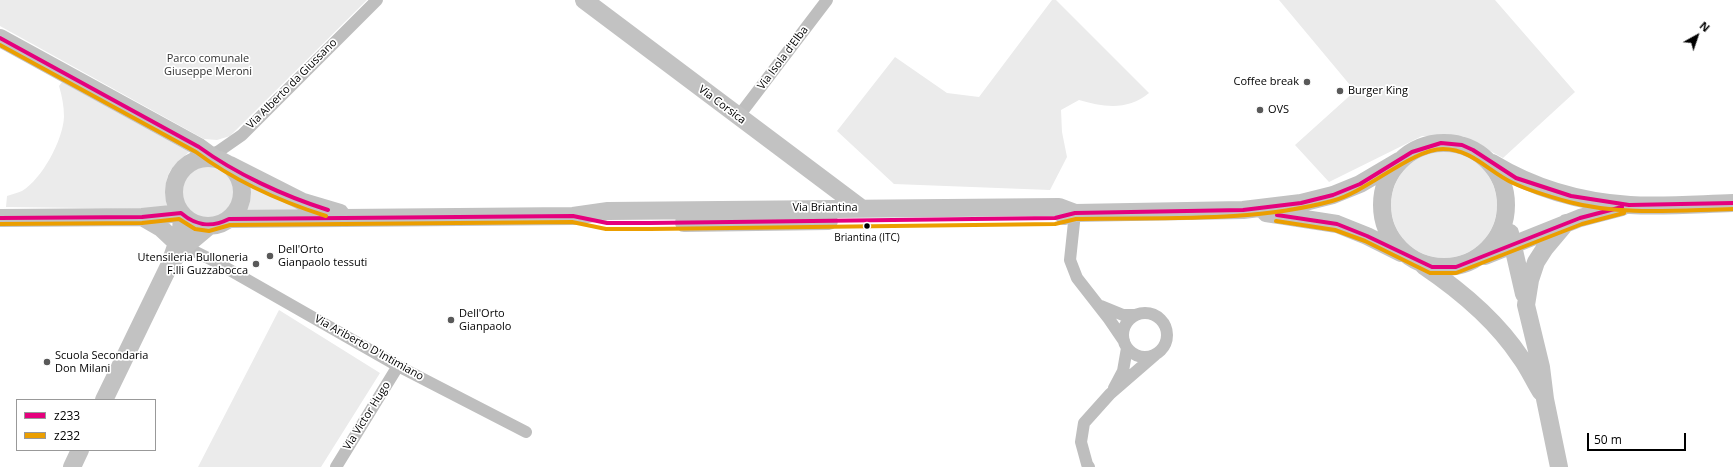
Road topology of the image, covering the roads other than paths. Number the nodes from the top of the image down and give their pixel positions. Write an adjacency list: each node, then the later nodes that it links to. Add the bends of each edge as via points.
1 (377, 0): 6 (street, Via Alberto da Giussano, via 242,135)
2 (584, 0): 5 (main road, Via Corsica)
3 (827, 0): 5 (street, Via Isola d'Elba)
4 (0, 38): 6 (main road, Via Briantina)
5 (738, 117): 11 (main road, Via Corsica)
6 (213, 159): 13 (main road, via 185,166 175,182 176,205); 18 (main road, Via Briantina, via 303,202); 20 (main road, via 240,180 242,193 239,205)
7 (1399, 161): 8 (main road, via 1412,152 1441,143 1462,145); 12 (main road, Via Briantina, via 1360,184 1333,195 1301,203); 25 (main road, via 1387,179 1382,201 1382,217 1391,238)
8 (1490, 162): 10 (main road, via 1516,178 1547,190); 19 (main road, via 1505,188)
9 (1733, 203): 10 (main road)
10 (1629, 205): 21 (main road)
11 (861, 208): 14 (main road, Via Briantina, via 1059,207); 15 (main road, Via Briantina, via 608,211)
12 (1243, 210): 14 (main road, Via Briantina); 25 (main road, Via Briantina, via 1337,224 1368,236)
13 (181, 213): 16 (main road); 22 (main road); 24 (main road)
14 (1075, 213): 15 (main road, Via Briantina, via 1055,218 650,223 607,223); 28 (street, via 1070,260 1077,278)
15 (573, 216): 18 (main road, Via Briantina)
16 (142, 217): 17 (main road); 24 (main road, via 161,228)
17 (0, 218)
18 (361, 218): 20 (main road, Via Briantina)
19 (1505, 218): 23 (main road); 26 (main road, via 1502,230 1493,245)
20 (229, 219): 22 (main road)
21 (1566, 224): 23 (main road); 29 (main road, via 1544,248 1536,262)
22 (203, 231): 24 (main road); 27 (street, Via Ariberto D'Intimiano, via 202,249)
23 (1513, 244): 26 (main road); 29 (main road)
24 (181, 245): 27 (street, Via Ariberto D'Intimiano); 35 (main road)
25 (1412, 259): 26 (main road, via 1432,267 1456,267); 36 (main road, via 1454,286 1502,333 1522,358)
26 (1477, 259)
27 (214, 261): 33 (street, Via Ariberto D'Intimiano)
28 (1097, 304): 30 (street, via 1112,312); 31 (street)
29 (1526, 305): 36 (main road, via 1541,367)
30 (1134, 315): 31 (street, via 1125,326); 32 (street, via 1141,312 1155,314 1165,324 1168,338 1166,344)
31 (1125, 344): 32 (street, via 1133,354 1148,357); 34 (street, via 1124,371)
32 (1155, 355): 34 (street)
33 (398, 366): 37 (street, Via Ariberto D'Intimiano); 40 (street, Via Victor Hugo)
34 (1110, 394): 41 (street, via 1084,423 1081,442)
35 (104, 399)
36 (1545, 399): 42 (main road)
37 (526, 432)
38 (80, 451): 39 (main road)
39 (72, 467)
40 (336, 467)
41 (1089, 467)
42 (1559, 467)

